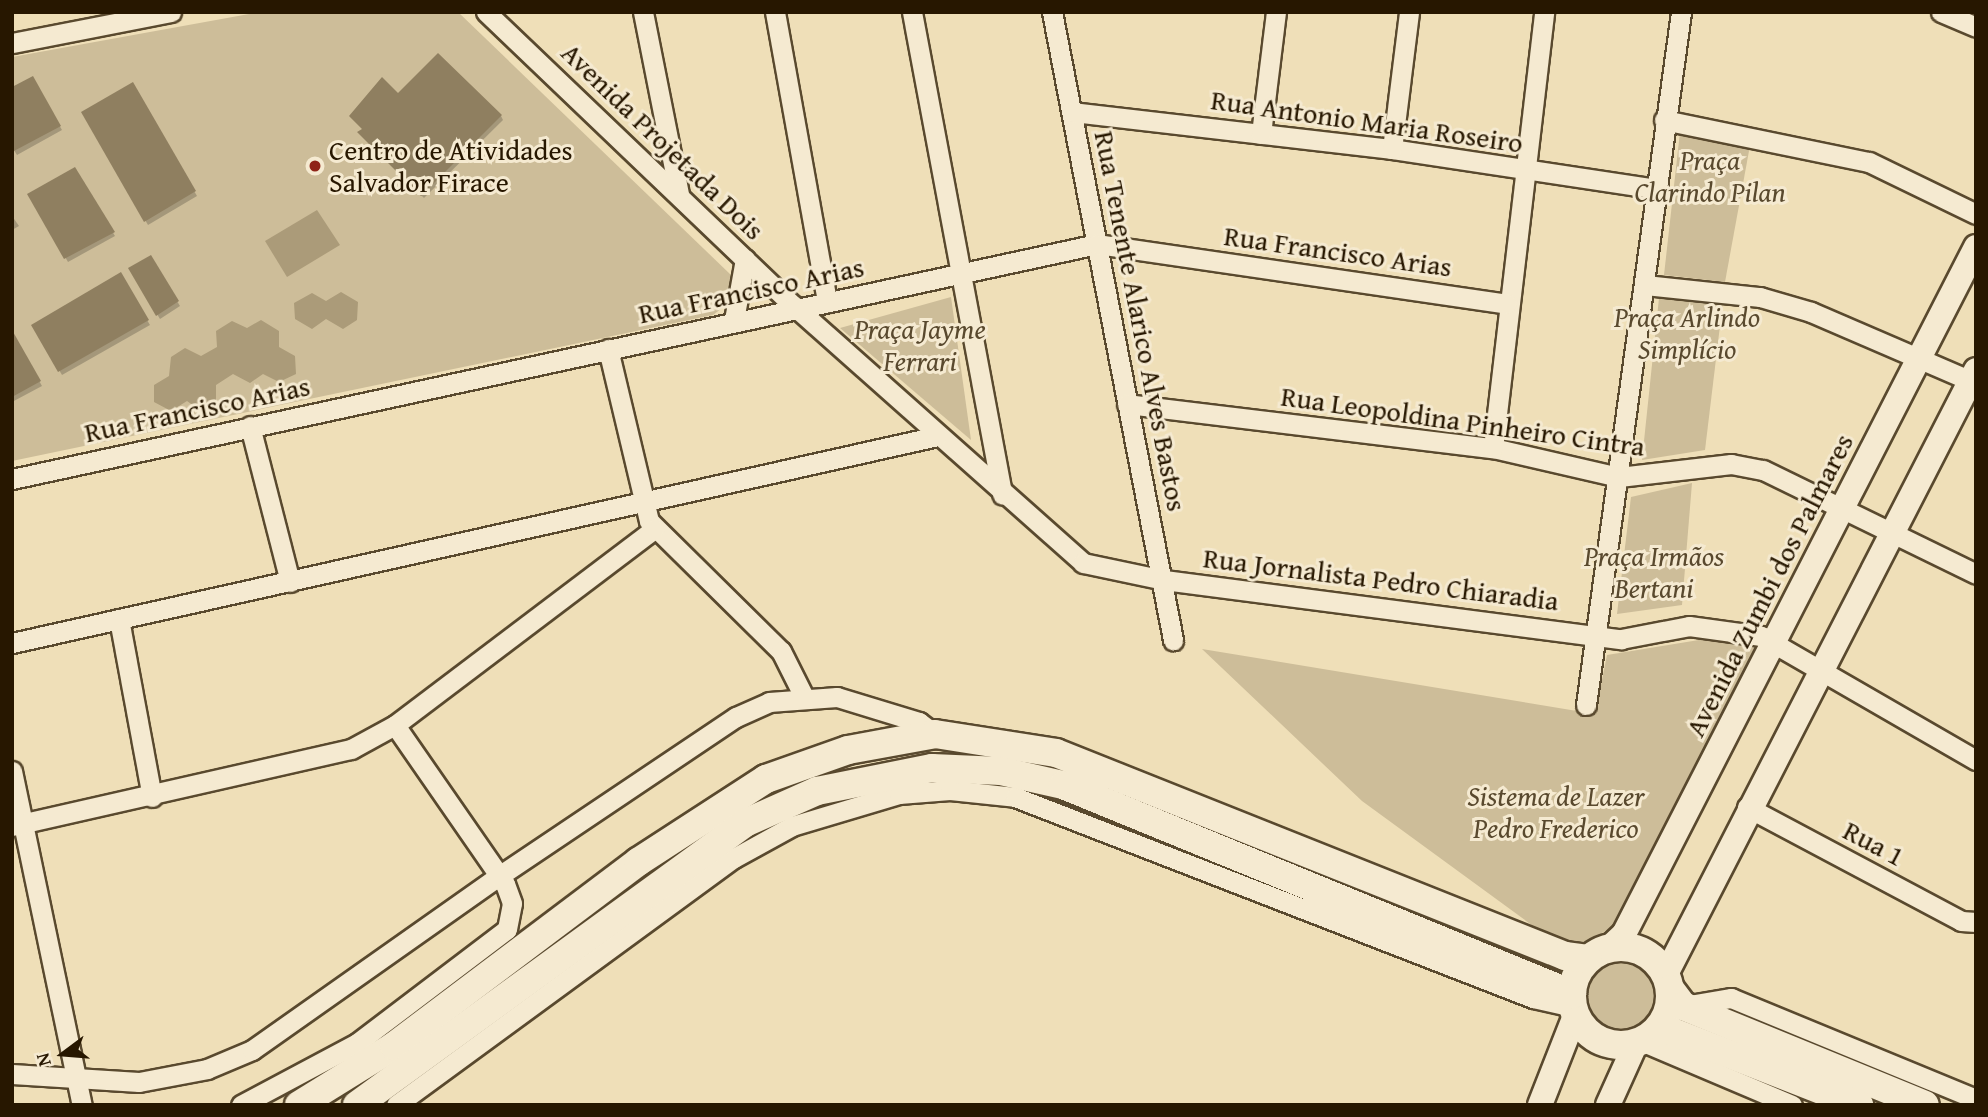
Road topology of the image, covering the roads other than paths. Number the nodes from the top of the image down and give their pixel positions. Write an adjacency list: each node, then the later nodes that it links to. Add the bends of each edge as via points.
1 (171, 12): 13 (street)
2 (486, 12): 20 (street, Avenida Projetada Dois)
3 (643, 12): 20 (street)
4 (775, 12): 27 (street)
5 (912, 12): 25 (street)
6 (1052, 12): 14 (street, Rua Tenente Alarico Alves Bastos)
7 (1276, 12): 16 (street)
8 (1409, 12): 17 (street)
9 (1544, 12): 18 (street)
10 (1681, 12): 15 (street)
11 (1941, 12): 12 (street)
12 (1976, 27)
13 (12, 43)
14 (1072, 112): 16 (street, Rua Antonio Maria Roseiro); 22 (street, Rua Tenente Alarico Alves Bastos)
15 (1664, 120): 19 (street); 21 (street, via 1870,162)
16 (1261, 134): 17 (street, Rua Antonio Maria Roseiro)
17 (1392, 149): 18 (street, Rua Antonio Maria Roseiro)
18 (1523, 169): 19 (street, Rua Antonio Maria Roseiro); 28 (street)
19 (1654, 189): 26 (street)
20 (679, 193): 24 (street, Avenida Projetada Dois)
21 (1976, 214)
22 (1097, 244): 25 (street, Rua Francisco Arias); 28 (street, Rua Francisco Arias); 34 (street, Rua Tenente Alarico Alves Bastos)
23 (1976, 247): 32 (street, Avenida Zumbi dos Palmares)
24 (746, 258): 29 (street, Avenida Projetada Dois); 30 (street)
25 (965, 274): 27 (street, Rua Francisco Arias); 40 (street)
26 (1644, 285): 32 (street, via 1760,297); 38 (street)
27 (827, 302): 29 (street, Rua Francisco Arias)
28 (1507, 304): 37 (street)
29 (794, 306): 30 (street, Rua Francisco Arias); 36 (street, Avenida Projetada Dois)
30 (734, 320): 31 (street, Rua Francisco Arias)
31 (608, 349): 35 (street, Rua Francisco Arias); 41 (street)
32 (1919, 355): 33 (street); 42 (street, Avenida Zumbi dos Palmares)
33 (1974, 378): 44 (street)
34 (1127, 404): 37 (street, Rua Leopoldina Pinheiro Cintra); 46 (street, Rua Tenente Alarico Alves Bastos)
35 (250, 426): 39 (street, Rua Francisco Arias); 47 (street)
36 (937, 436): 40 (street, Avenida Projetada Dois); 41 (street)
37 (1493, 448): 38 (street, Rua Leopoldina Pinheiro Cintra)
38 (1619, 477): 42 (street, Rua Leopoldina Pinheiro Cintra, via 1731,464 1763,470); 49 (street)
39 (12, 479)
40 (1002, 495): 46 (street, Avenida Projetada Dois, via 1083,563)
41 (642, 504): 43 (street); 47 (street)
42 (1843, 508): 44 (street, Rua Leopoldina Pinheiro Cintra); 52 (street, Avenida Zumbi dos Palmares)
43 (654, 529): 54 (street, via 781,651); 56 (street)
44 (1893, 533): 45 (street, Rua Leopoldina Pinheiro Cintra); 53 (street)
45 (1976, 574)
46 (1164, 580): 49 (street, Rua Jornalista Pedro Chiaradia); 50 (street, Rua Tenente Alarico Alves Bastos)
47 (289, 582): 48 (street)
48 (119, 619): 51 (street); 60 (street)
49 (1600, 634): 52 (street, Rua Jornalista Pedro Chiaradia, via 1621,639 1713,626); 55 (street)
50 (1173, 640)
51 (12, 643)
52 (1773, 644): 53 (street, Rua Jornalista Pedro Chiaradia); 66 (street, Avenida Zumbi dos Palmares, via 1624,934)
53 (1822, 673): 58 (street, Rua Jornalista Pedro Chiaradia); 61 (street)
54 (803, 695): 57 (street, via 837,697 919,722); 63 (street, via 736,717)
55 (1586, 705)
56 (395, 725): 60 (street, via 317,761); 63 (street)
57 (935, 734): 65 (main road, via 848,750 766,779 638,862); 66 (main road, via 1056,752 1565,956)
58 (1976, 760)
59 (12, 771): 62 (street)
60 (152, 797): 62 (street)
61 (1747, 807): 64 (street, Rua 1, via 1961,921); 68 (street)
62 (18, 825): 73 (street)
63 (499, 876): 67 (street, via 512,903 507,929); 73 (street, via 241,1055 162,1080)
64 (1976, 922)
65 (519, 949): 67 (street); 74 (main road, via 394,1046)
66 (1599, 953): 68 (main road, via 1649,954); 69 (main road)
67 (453, 973): 71 (street)
68 (1673, 990): 70 (main road); 75 (street, via 1731,998); 85 (main road)
69 (1574, 1005): 70 (main road, via 1595,1037); 79 (main road, via 1063,785 1001,771 932,768 817,791 745,823); 80 (street, via 1533,998 1052,809 979,791 899,794 792,826 734,858); 81 (street)
70 (1646, 1037): 82 (street); 83 (street); 84 (main road)
71 (357, 1043): 74 (street); 77 (street)
72 (12, 1074): 73 (street)
73 (75, 1078): 76 (street)
74 (331, 1085): 78 (main road)
75 (1976, 1099)
76 (82, 1105)
77 (241, 1105)
78 (299, 1105)
79 (357, 1105)
80 (396, 1105)
81 (1539, 1105)
82 (1608, 1105)
83 (1792, 1105)
84 (1859, 1105)
85 (1925, 1105)

